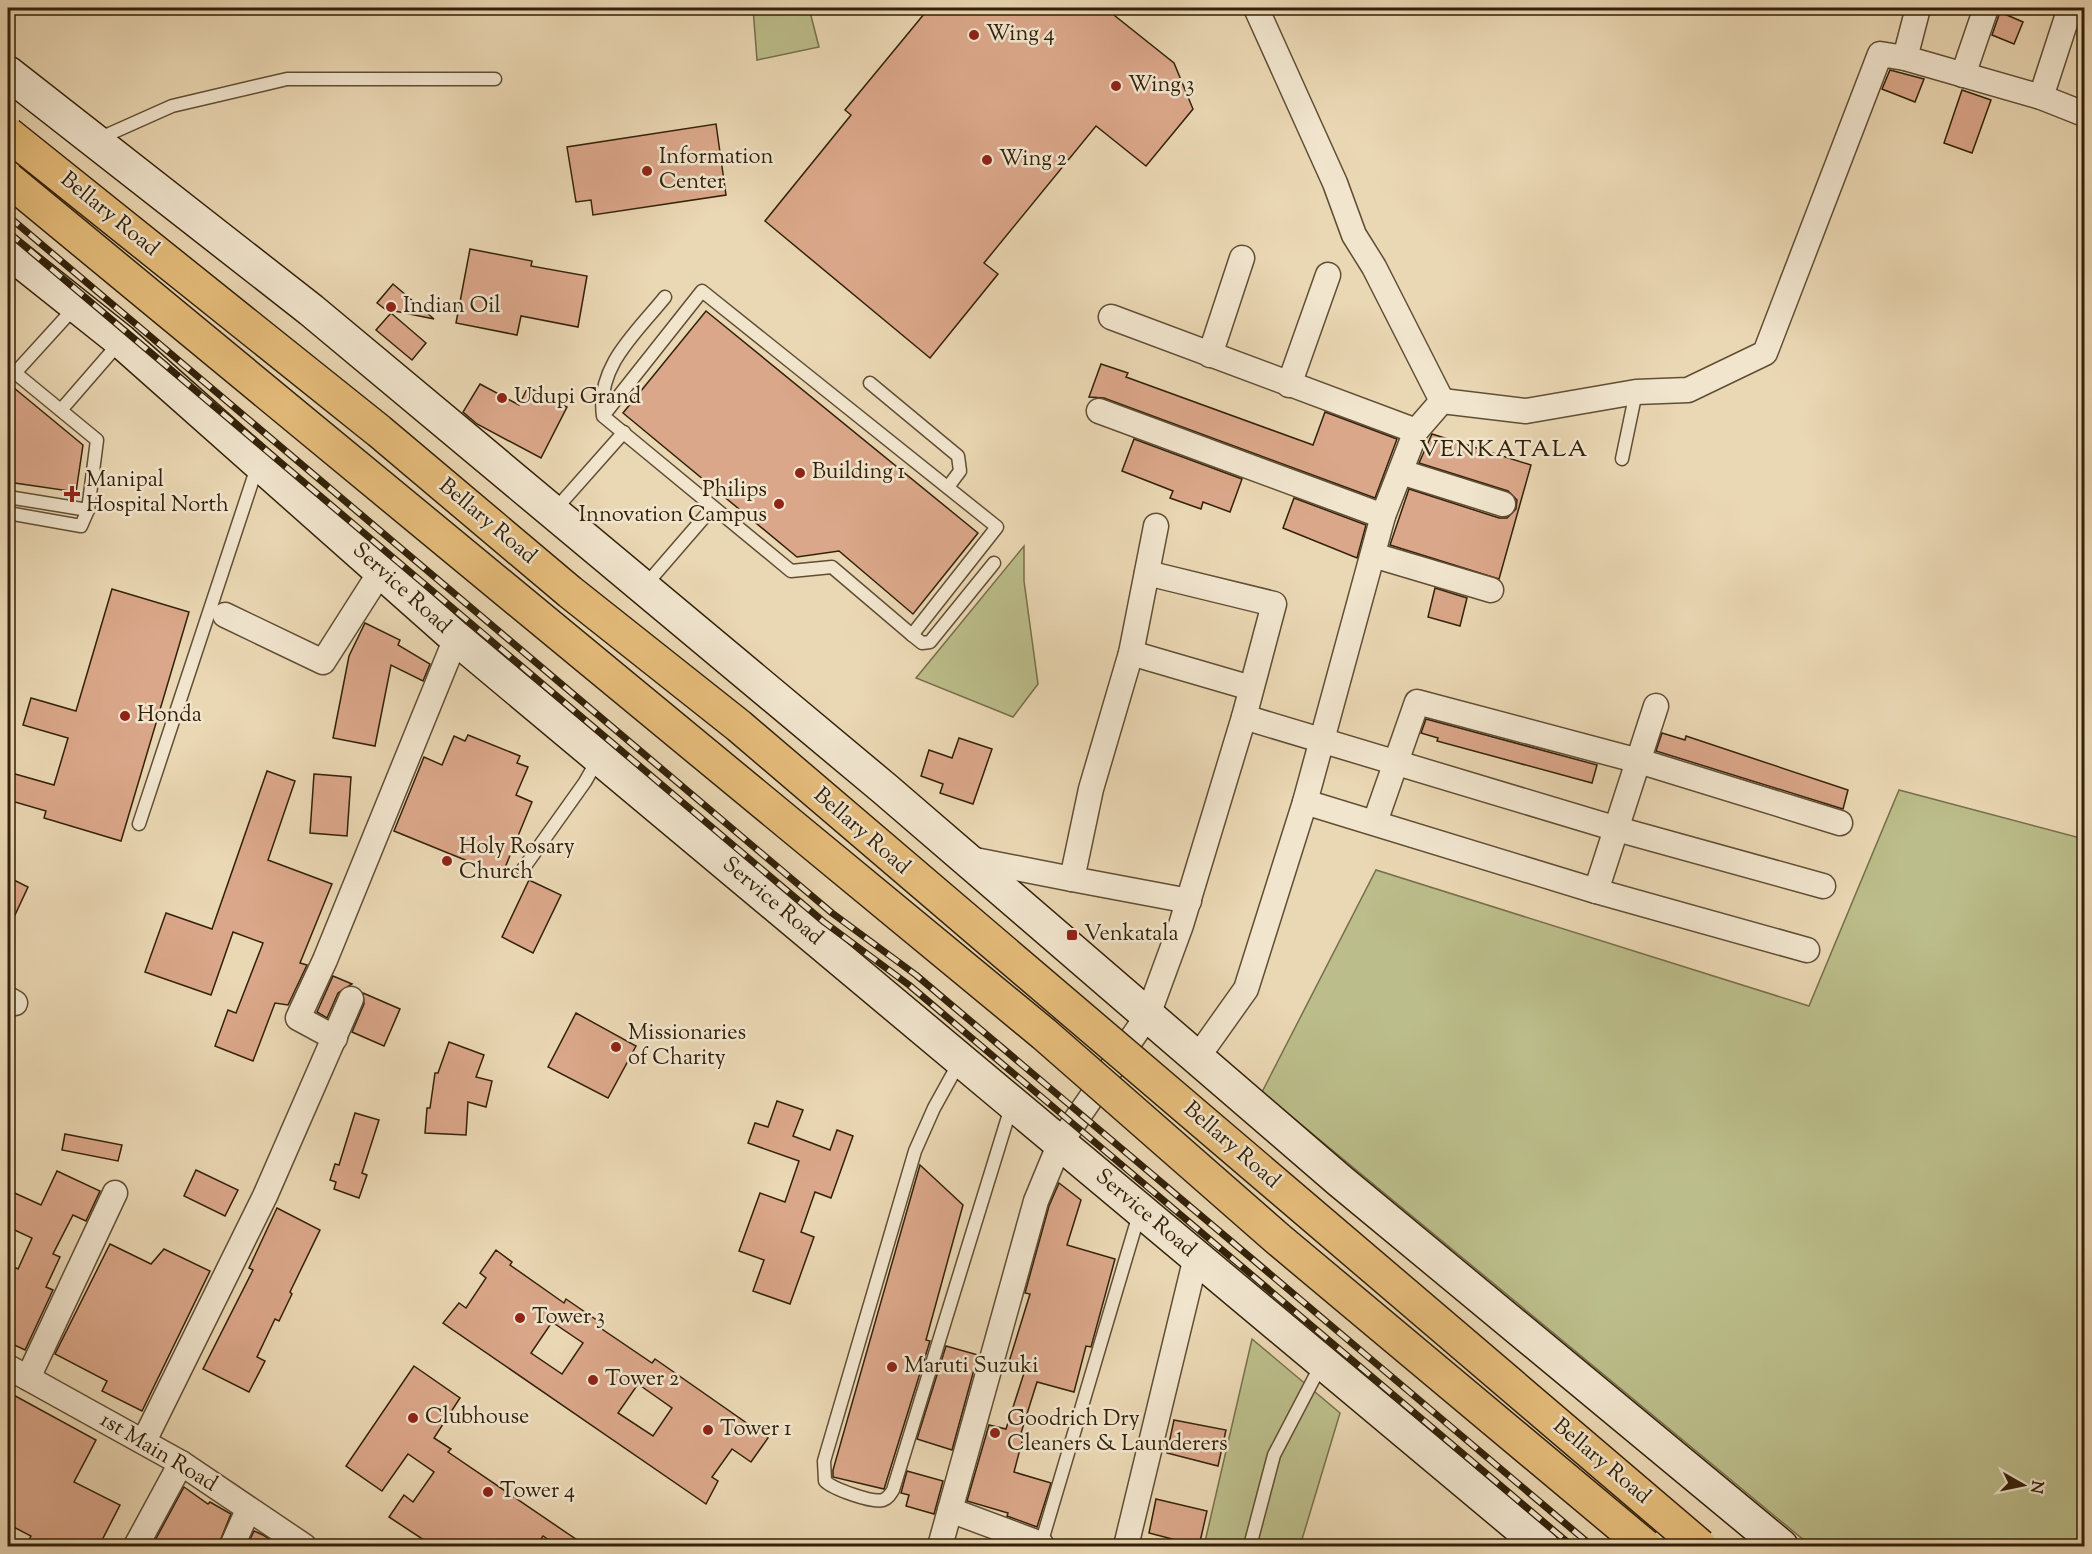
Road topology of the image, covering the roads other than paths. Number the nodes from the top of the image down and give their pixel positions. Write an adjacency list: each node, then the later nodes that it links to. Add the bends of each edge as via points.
1 (1256, 8): 26 (street, via 1335,183 1354,235)
2 (1918, 8): 5 (street)
3 (1986, 8): 7 (street)
4 (2070, 8): 9 (street)
5 (1905, 58): 7 (street); 25 (street, via 1880,54 1765,353 1688,390)
6 (8, 73): 12 (main road)
7 (1963, 75): 9 (street)
8 (495, 79): 12 (lane, via 287,80 172,106)
9 (2041, 97): 10 (street)
10 (2085, 114)
11 (8, 134): 98 (highway, Bellary Road, bridge, via 739,726)
12 (94, 141): 40 (main road, via 311,310)
13 (8, 179): 97 (highway, Bellary Road, bridge, via 1044,1034 1278,1239)
14 (8, 251): 18 (main road, Service Road)
15 (1242, 258): 21 (street)
16 (1328, 275): 24 (street)
17 (665, 297): 29 (lane, via 612,364 602,391)
18 (76, 306): 20 (main road, Service Road); 22 (lane)
19 (1111, 317): 21 (street)
20 (121, 341): 27 (lane); 33 (main road, Service Road)
21 (1210, 355): 24 (street)
22 (11, 370): 27 (lane)
23 (870, 383): 35 (lane, via 958,456 960,471)
24 (1289, 385): 30 (street)
25 (1636, 392): 26 (street, via 1526,411); 32 (lane)
26 (1442, 401): 30 (street)
27 (61, 410): 39 (lane, via 97,440)
28 (1099, 411): 42 (street)
29 (603, 416): 31 (lane); 35 (lane, via 702,291)
30 (1416, 431): 34 (street)
31 (624, 432): 38 (lane); 40 (lane)
32 (1622, 459)
33 (259, 463): 46 (main road, Service Road); 64 (lane)
34 (1401, 472): 37 (street); 42 (street)
35 (948, 487): 51 (lane, via 997,527)
36 (8, 497): 39 (lane)
37 (1503, 504)
38 (713, 507): 48 (lane); 51 (lane, via 791,571 832,567)
39 (88, 510): 41 (lane, via 81,526)
40 (553, 512): 48 (main road)
41 (8, 513)
42 (1383, 516): 44 (street)
43 (1156, 526): 47 (street)
44 (1373, 555): 49 (street); 57 (street)
45 (994, 563): 51 (lane, via 930,642 922,643)
46 (381, 571): 50 (street, via 323,662); 52 (main road, Service Road)
47 (1147, 573): 53 (street); 54 (street, via 1274,604)
48 (643, 588): 66 (main road)
49 (1491, 590)
50 (225, 615)
51 (912, 635)
52 (456, 638): 58 (main road, Service Road); 75 (street, via 298,1018)
53 (1131, 653): 54 (street); 68 (street, via 1091,789)
54 (1251, 688): 56 (street)
55 (1656, 706): 60 (street)
56 (1244, 717): 57 (street); 71 (street)
57 (1321, 739): 59 (street); 61 (street)
58 (599, 758): 67 (lane); 77 (main road, Service Road)
59 (1395, 761): 60 (street, via 1417,702); 62 (street); 65 (street)
60 (1639, 761): 63 (street); 65 (street)
61 (1305, 802): 62 (street); 76 (street, via 1246,989)
62 (1375, 822): 70 (street)
63 (1840, 823)
64 (139, 824)
65 (1617, 829): 69 (street); 70 (street)
66 (965, 858): 68 (street); 74 (main road)
67 (524, 869)
68 (1072, 879): 71 (street)
69 (1823, 886)
70 (1596, 891): 72 (street)
71 (1188, 901): 74 (street)
72 (1808, 950)
73 (351, 999): 75 (street)
74 (1148, 1015): 76 (main road); 79 (street)
75 (335, 1038): 85 (street, via 265,1196)
76 (1197, 1058): 99 (main road)
77 (960, 1060): 78 (main road, Service Road); 78 (lane, via 919,1142 887,1242 824,1461 825,1481 836,1489 880,1501 893,1490)
78 (1012, 1103): 79 (main road, Service Road)
79 (1060, 1143): 81 (main road, Service Road); 88 (street, via 1036,1201)
80 (115, 1193): 84 (street)
81 (1140, 1210): 82 (main road, Service Road); 89 (lane)
82 (1196, 1257): 83 (main road, Service Road); 94 (street)
83 (1322, 1362): 95 (lane, via 1274,1455); 96 (main road, Service Road)
84 (18, 1372): 85 (street, 1st Main Road)
85 (144, 1441): 86 (street, 1st Main Road)
86 (181, 1463): 87 (street, 1st Main Road); 90 (street)
87 (248, 1510): 91 (street); 92 (street, 1st Main Road)
88 (950, 1510): 89 (street); 93 (street)
89 (1040, 1545)
90 (136, 1546)
91 (232, 1546)
92 (304, 1546)
93 (940, 1546)
94 (1126, 1546)
95 (1250, 1546)
96 (1542, 1546)
97 (1645, 1546)
98 (1700, 1546)
99 (1780, 1546)

